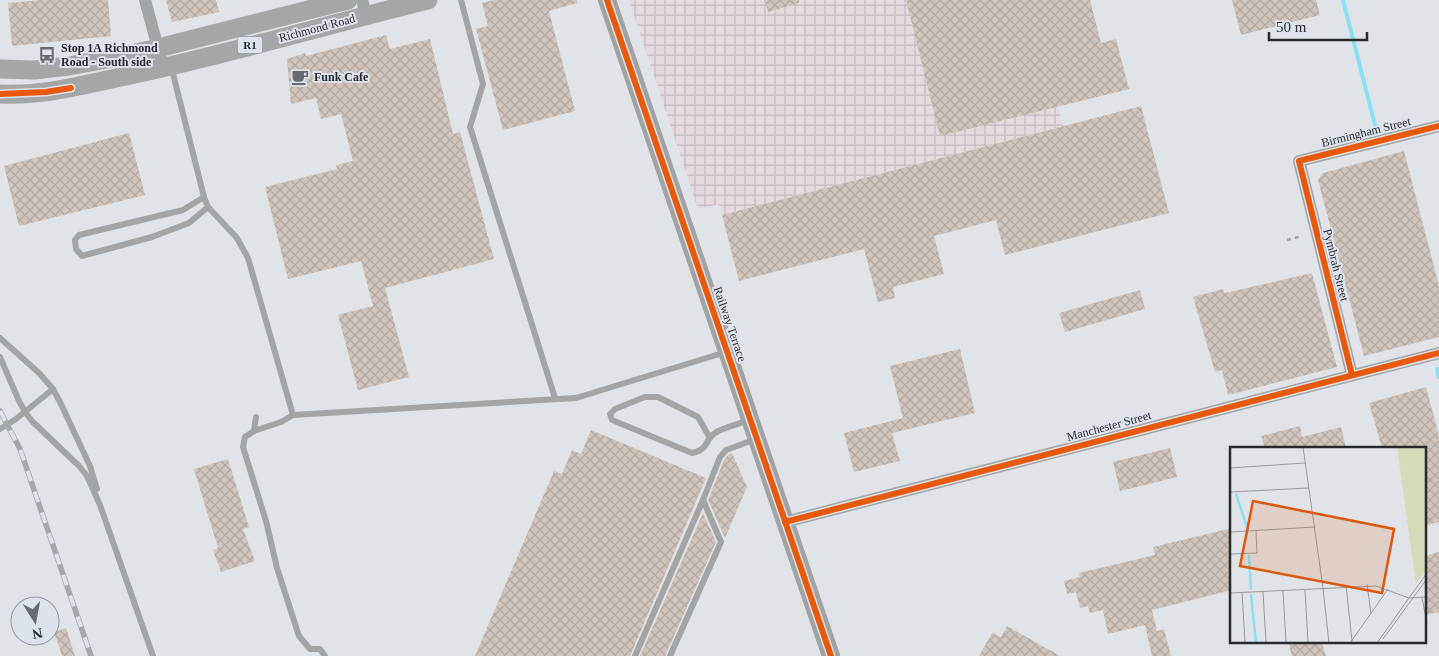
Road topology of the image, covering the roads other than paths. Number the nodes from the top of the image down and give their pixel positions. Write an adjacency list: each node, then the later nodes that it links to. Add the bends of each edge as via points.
1 (145, 0): 7 (street)
2 (348, 0): 7 (main road, Richmond Road / R1)
3 (428, 0): 6 (main road, Richmond Road / R1)
4 (461, 0): 21 (lane, via 483,84 470,127)
5 (607, 0): 16 (main road, Railway Terrace)
6 (364, 8): 8 (main road, Richmond Road / R1)
7 (158, 48): 8 (street); 9 (main road, Richmond Road / R1, via 69,66)
8 (168, 67): 10 (main road, Richmond Road / R1, via 54,91); 13 (lane)
9 (0, 69)
10 (0, 94)
11 (1439, 126): 12 (street, Birmingham Street)
12 (1299, 161): 19 (street, Pymbrah Street)
13 (204, 197): 14 (lane); 14 (lane, via 184,210 79,235 74,240 76,249 82,256 152,237 189,223)
14 (208, 207): 23 (lane, via 238,238 248,258)
15 (0, 338): 20 (lane)
16 (728, 352): 21 (lane, via 576,398); 25 (main road, Railway Terrace)
17 (1439, 353): 19 (street, Manchester Street)
18 (0, 357): 22 (lane)
19 (1352, 375): 32 (street, Manchester Street)
20 (53, 389): 22 (lane); 31 (lane, via 90,466)
21 (556, 398): 23 (lane)
22 (25, 412): 26 (lane); 31 (lane, via 84,470)
23 (293, 415): 27 (lane)
24 (256, 417): 27 (lane)
25 (750, 420): 28 (lane, via 716,432); 29 (main road, Railway Terrace)
26 (0, 429)
27 (254, 431): 34 (lane, via 245,437 243,447 277,568 299,636 310,649 320,649)
28 (710, 438): 28 (lane, via 704,448 692,453 612,420 610,414 614,409 645,397 658,398 698,417)
29 (757, 439): 30 (lane, via 726,450 720,457); 32 (main road, Railway Terrace)
30 (703, 500): 35 (lane); 36 (lane, via 721,542)
31 (100, 505): 33 (lane)
32 (785, 522): 37 (main road, Railway Terrace)
33 (153, 656)
34 (325, 656)
35 (635, 656)
36 (670, 656)
37 (831, 656)

